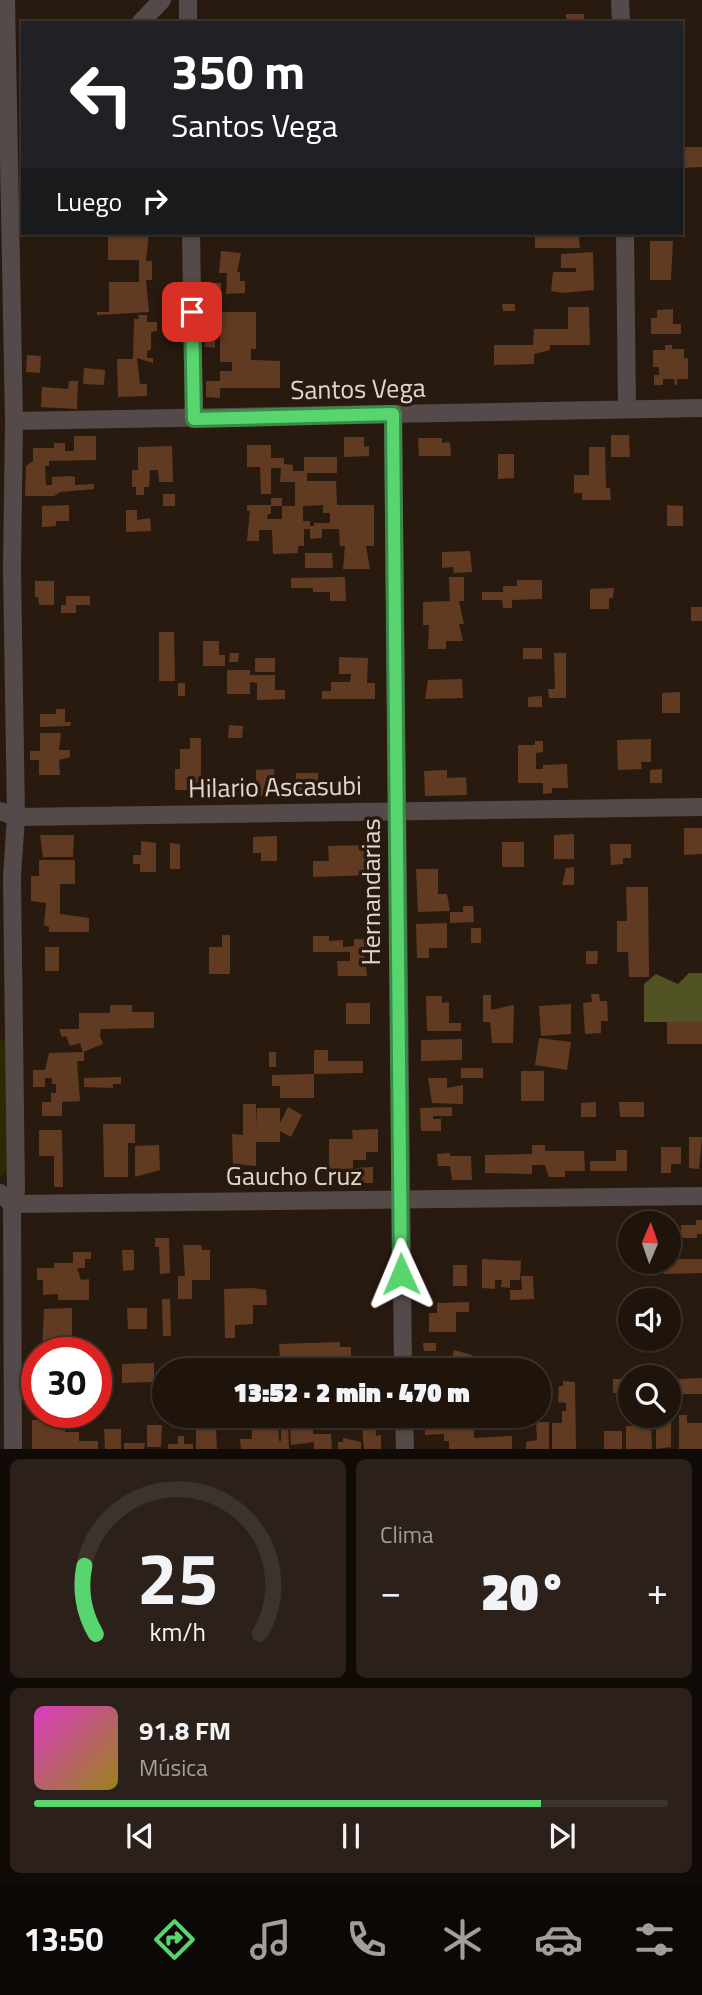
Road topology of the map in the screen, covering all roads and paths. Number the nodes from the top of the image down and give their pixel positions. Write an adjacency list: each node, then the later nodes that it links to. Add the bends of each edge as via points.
1 (6, 0): 9 (street)
2 (162, 0): 5 (street)
3 (188, 0): 6 (street)
4 (620, 0): 7 (street)
5 (142, 21)
6 (188, 21)
7 (621, 21)
8 (21, 143): 9 (street)
9 (9, 155): 16 (street)
10 (191, 235): 15 (street)
11 (625, 235): 13 (street)
12 (702, 408): 13 (street, Santos Vega)
13 (627, 409): 14 (street, Santos Vega)
14 (393, 414): 15 (street, Santos Vega); 18 (street, Hernandarias)
15 (194, 419): 16 (street, Santos Vega)
16 (14, 421): 19 (street)
17 (702, 807): 18 (street, Hilario Ascasubi)
18 (397, 812): 19 (street, Hilario Ascasubi); 22 (street, Hernandarias)
19 (8, 814): 21 (street, via 16,1191)
20 (702, 1196): 22 (street, Gaucho Cruz)
21 (6, 1198): 22 (street, Gaucho Cruz); 23 (street)
22 (400, 1202): 24 (street, Hernandarias)
23 (6, 1334): 26 (street)
24 (403, 1358)
25 (404, 1428): 27 (street)
26 (13, 1449)
27 (405, 1449)

